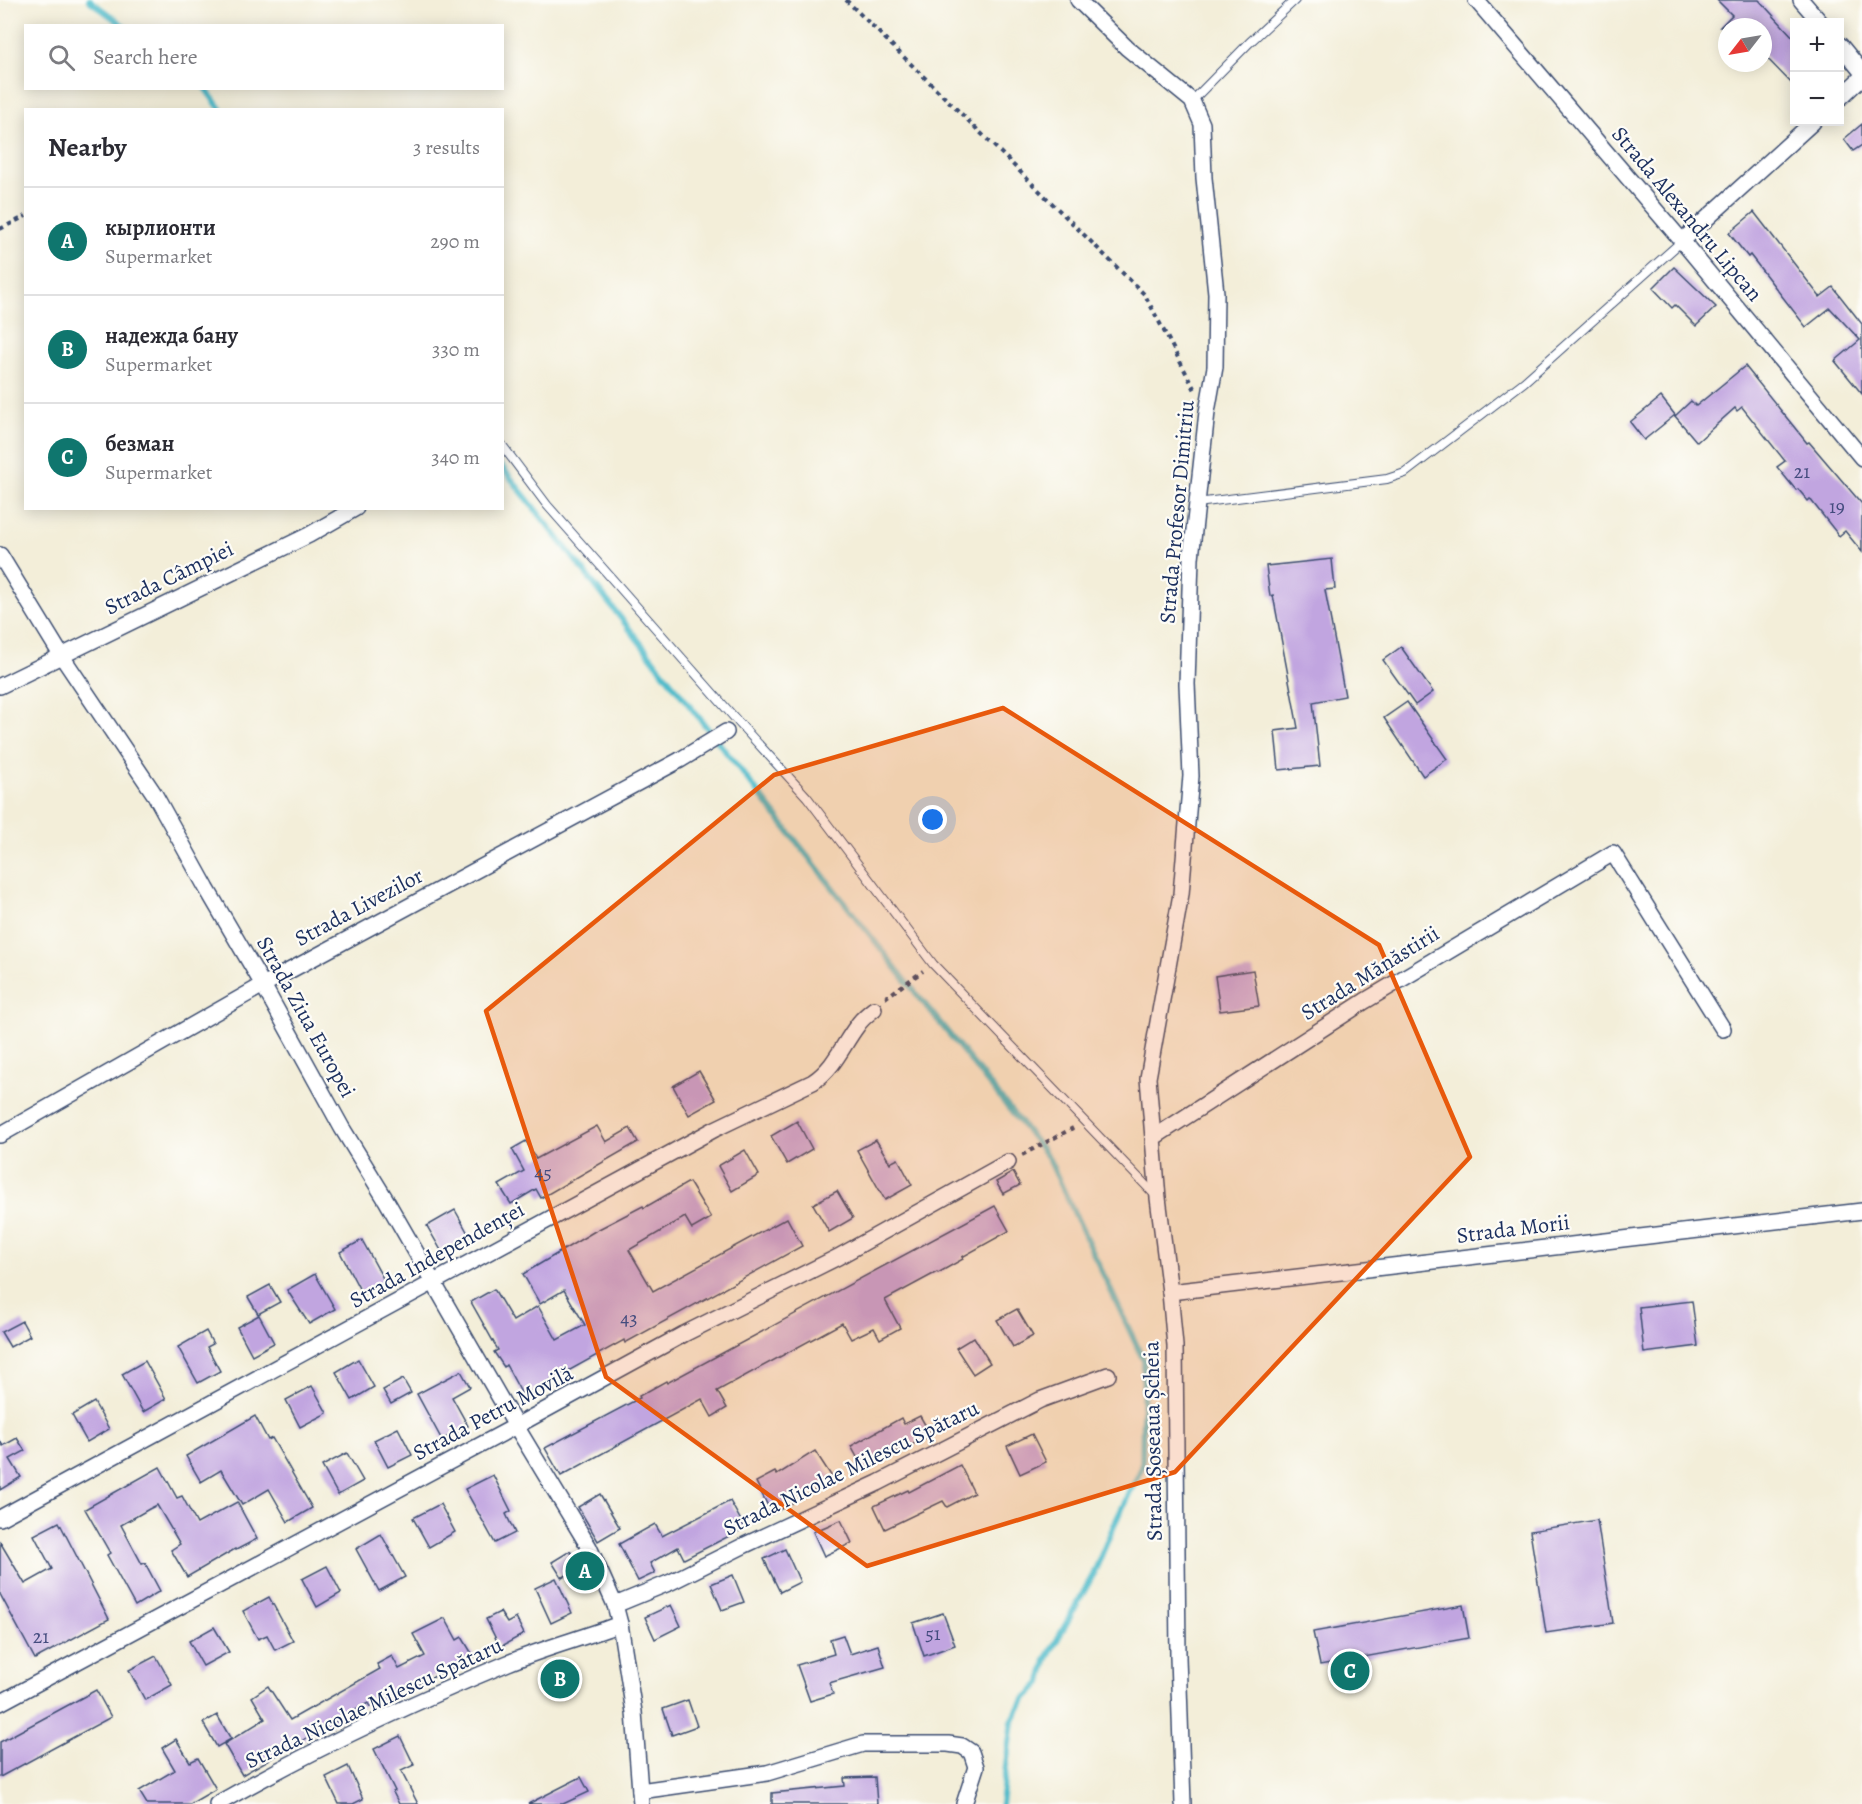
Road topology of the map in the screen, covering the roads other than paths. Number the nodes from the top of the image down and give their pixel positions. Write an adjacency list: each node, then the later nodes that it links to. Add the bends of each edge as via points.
1 (1078, 0): 10 (street)
2 (1295, 0): 10 (lane)
3 (1476, 0): 12 (street, Strada Alexandru Lipcan)
4 (1801, 0): 5 (street)
5 (1817, 18)
6 (1844, 51): 7 (street)
7 (1862, 72)
8 (1862, 77): 9 (street)
9 (1844, 93)
10 (1192, 101): 15 (street, Strada Profesor Dimitriu, via 1202,124 1216,293 1215,367)
11 (1809, 126): 12 (street)
12 (1682, 241): 14 (street, Strada Alexandru Lipcan); 15 (lane, via 1524,382 1405,473 1387,479)
13 (504, 448): 20 (lane, via 547,505)
14 (1862, 458)
15 (1197, 503): 25 (street, Strada Profesor Dimitriu, via 1187,684 1191,776 1181,894)
16 (353, 510): 18 (street, Strada Câmpiei)
17 (0, 555): 18 (street, Strada Ziua Europei)
18 (62, 655): 19 (street, Strada Câmpiei); 22 (street, Strada Ziua Europei, via 155,795)
19 (0, 686)
20 (740, 724): 21 (lane); 29 (lane, via 807,796 933,964)
21 (726, 732): 22 (street, Strada Livezilor)
22 (263, 985): 26 (street, Strada Livezilor); 31 (street, Strada Ziua Europei)
23 (874, 1009): 31 (street, Strada Independenței, via 857,1024 826,1073 813,1082 715,1129)
24 (1723, 1029): 27 (street, Strada Mănăstirii, via 1613,853 1365,1001)
25 (1148, 1078): 27 (street, Strada Șoseaua Șcheia)
26 (0, 1135)
27 (1153, 1138): 29 (street, Strada Șoseaua Șcheia)
28 (1008, 1162): 34 (street, Strada Petru Movilă, via 838,1257 684,1334)
29 (1158, 1198): 32 (street, Strada Șoseaua Șcheia)
30 (1862, 1210): 32 (street, Strada Morii)
31 (433, 1283): 34 (street, Strada Ziua Europei); 35 (street, Strada Independenței)
32 (1170, 1292): 42 (street, Strada Șoseaua Șcheia)
33 (1108, 1375): 36 (street, Strada Nicolae Milescu Spătaru, via 1040,1400 878,1484)
34 (516, 1426): 36 (street, Strada Ziua Europei, via 589,1547); 38 (street, Strada Petru Movilă)
35 (0, 1518)
36 (615, 1605): 37 (street, Strada Ziua Europei)
37 (620, 1624): 39 (street, Strada Ziua Europei, via 634,1712); 40 (street, Strada Nicolae Milescu Spătaru, via 452,1687)
38 (0, 1703)
39 (641, 1798): 41 (street, via 768,1773 863,1744 948,1744 970,1752 976,1767)
40 (217, 1804)
41 (964, 1804)
42 (1183, 1804)

